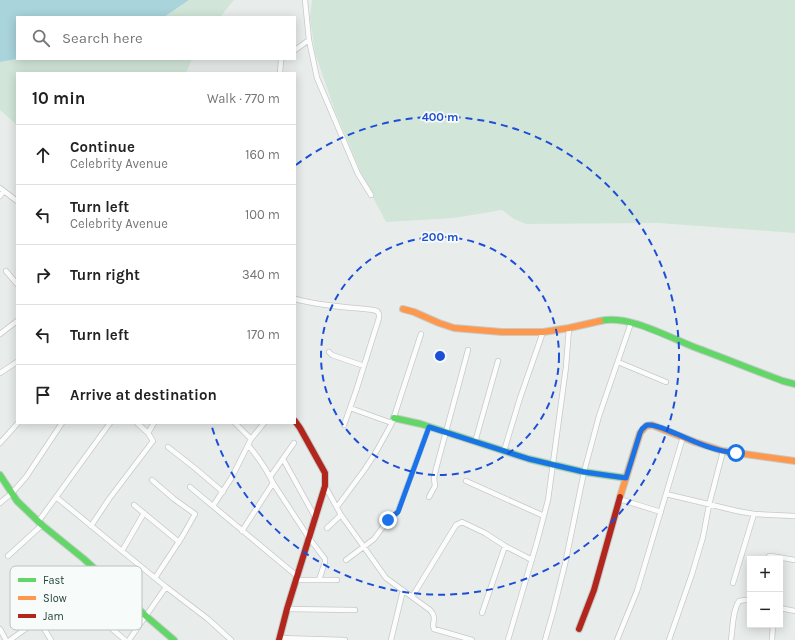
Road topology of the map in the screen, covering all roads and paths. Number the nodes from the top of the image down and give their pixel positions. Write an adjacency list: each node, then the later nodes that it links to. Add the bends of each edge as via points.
1 (305, 0): 2 (street)
2 (309, 40): 3 (street); 7 (street, via 317,78 358,174)
3 (296, 49)
4 (281, 60): 5 (street)
5 (280, 72)
6 (2, 190): 8 (street); 9 (street)
7 (371, 195)
8 (0, 196)
9 (16, 200)
10 (6, 272): 11 (street)
11 (16, 283)
12 (296, 299): 25 (street, via 320,305 378,311 379,318)
13 (403, 309): 17 (street, via 454,328)
14 (16, 322): 18 (street)
15 (631, 323): 16 (street, via 608,319); 23 (street); 28 (street)
16 (569, 328): 17 (street); 54 (street)
17 (543, 332): 51 (street)
18 (0, 334)
19 (421, 334): 30 (street)
20 (468, 350): 42 (street)
21 (329, 352): 25 (street)
22 (498, 361): 45 (street)
23 (618, 362): 27 (street); 55 (street, via 599,416)
24 (16, 363): 26 (street)
25 (364, 366): 29 (street)
26 (0, 373)
27 (666, 382)
28 (795, 384)
29 (350, 408): 30 (street); 39 (street)
30 (393, 420): 40 (street); 74 (street, via 369,463)
31 (296, 422): 62 (street, via 325,473)
32 (17, 424): 46 (street)
33 (61, 424): 65 (street, via 26,477)
34 (109, 424): 67 (street)
35 (138, 424): 41 (street)
36 (153, 424): 41 (street)
37 (236, 424): 44 (street)
38 (263, 424): 44 (street)
39 (344, 425)
40 (429, 427): 42 (street); 89 (street, via 398,512)
41 (148, 433): 83 (street, via 153,441)
42 (446, 433): 45 (street); 68 (street, via 434,486)
43 (683, 437): 50 (street); 58 (street, via 655,426 644,427); 66 (street)
44 (251, 439): 48 (street)
45 (475, 442): 51 (street)
46 (0, 443)
47 (294, 443): 52 (street)
48 (248, 446): 57 (street); 64 (street)
49 (168, 447): 64 (street)
50 (723, 451): 53 (street); 71 (street)
51 (504, 452): 54 (street)
52 (282, 460): 57 (street); 81 (street)
53 (795, 461)
54 (553, 465): 55 (street); 79 (street)
55 (584, 472): 58 (street); 135 (street, via 565,564)
56 (0, 475): 65 (street)
57 (270, 478): 61 (street)
58 (626, 478): 69 (street)
59 (152, 480): 87 (street, via 195,514)
60 (466, 481): 79 (street)
61 (273, 483): 85 (street); 86 (street)
62 (325, 486): 74 (street); 81 (street)
63 (190, 487): 73 (street)
64 (223, 492): 73 (street)
65 (12, 493): 70 (street); 82 (street)
66 (666, 494): 71 (street); 75 (street)
67 (56, 497): 82 (street); 83 (street)
68 (429, 497)
69 (619, 499): 75 (street); 118 (street, via 596,582)
70 (0, 503)
71 (709, 505): 77 (street); 137 (street, via 703,537)
72 (134, 506): 76 (street)
73 (213, 506): 85 (street)
74 (337, 507): 78 (street)
75 (661, 512): 136 (street, via 637,591)
76 (144, 513): 87 (street); 90 (street)
77 (754, 514): 80 (street); 103 (street)
78 (341, 515): 84 (street); 89 (street)
79 (544, 516): 94 (street)
80 (795, 516)
81 (315, 517): 86 (street)
82 (40, 524): 91 (street); 96 (street)
83 (91, 526): 90 (street)
84 (327, 528)
85 (242, 531): 100 (street)
86 (309, 538): 100 (street); 101 (street, via 326,562)
87 (179, 542): 99 (street)
88 (505, 546): 94 (street); 106 (street, via 485,533 462,522 459,523); 113 (street)
89 (364, 547): 93 (street); 105 (street, via 386,578)
90 (122, 551): 97 (street)
91 (8, 556)
92 (783, 558): 95 (street)
93 (346, 560)
94 (532, 560): 134 (street)
95 (795, 560)
96 (92, 566)
97 (140, 566)
98 (142, 567): 99 (street)
99 (155, 578): 104 (street)
100 (297, 578): 101 (street); 108 (street)
101 (319, 580): 102 (street)
102 (337, 580)
103 (733, 583)
104 (166, 587): 114 (street); 130 (street)
105 (403, 590): 106 (street); 132 (street)
106 (412, 597): 133 (street, via 433,614 434,629)
107 (747, 600): 138 (street, via 739,601 736,605)
108 (287, 608): 110 (street); 123 (street)
109 (783, 609): 111 (street)
110 (354, 610)
111 (795, 611)
112 (142, 612): 114 (street)
113 (482, 613)
114 (146, 616): 115 (street); 129 (street)
115 (142, 622)
116 (773, 628): 139 (street)
117 (0, 629): 124 (street)
118 (579, 629)
119 (24, 630): 125 (street)
120 (44, 630): 126 (street)
121 (113, 630): 127 (street)
122 (136, 630): 128 (street)
123 (279, 639): 131 (street)
124 (6, 640)
125 (10, 640)
126 (51, 640)
127 (125, 640)
128 (129, 640)
129 (174, 640)
130 (231, 640)
131 (345, 640)
132 (391, 640)
133 (472, 640)
134 (508, 640)
135 (545, 640)
136 (617, 640)
137 (669, 640)
138 (731, 640)
139 (772, 640)

